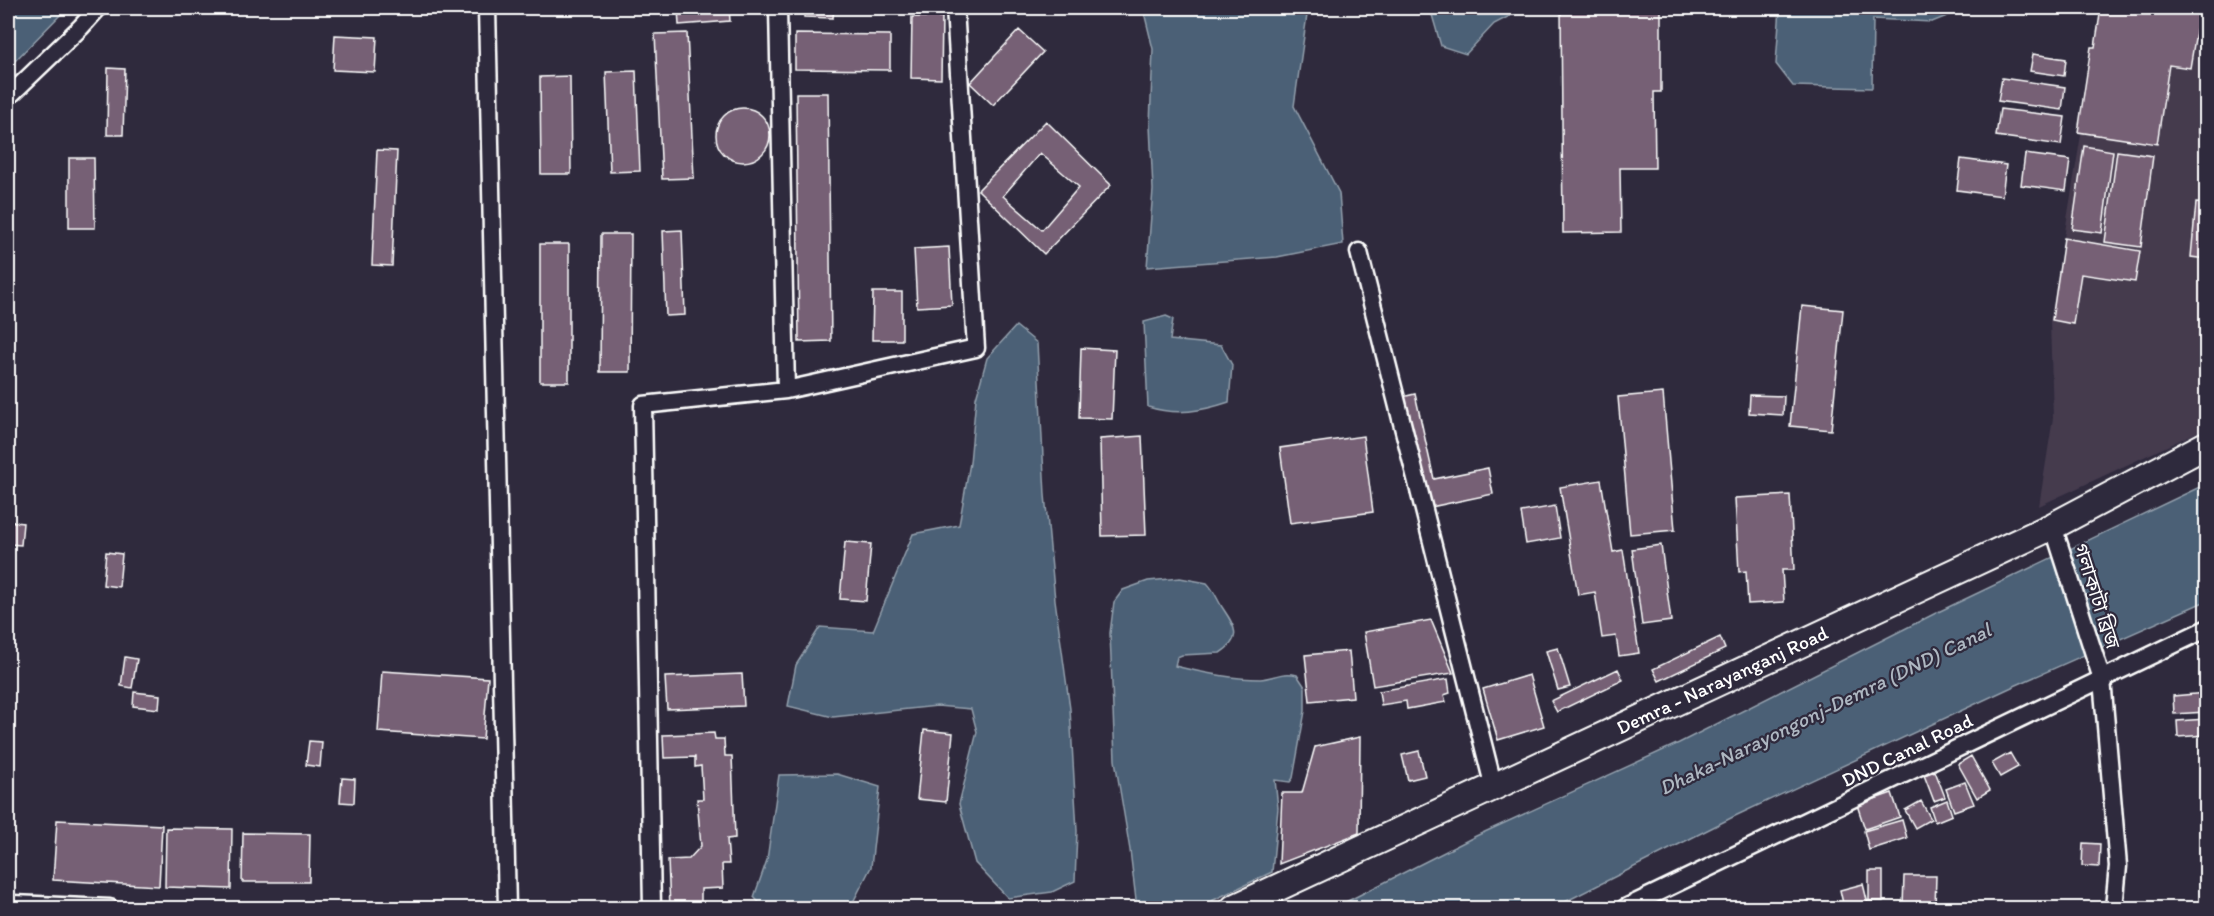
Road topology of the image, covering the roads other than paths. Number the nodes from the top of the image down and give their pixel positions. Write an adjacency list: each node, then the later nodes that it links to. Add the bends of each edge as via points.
1 (98, 8): 5 (street)
2 (488, 8): 15 (street)
3 (778, 8): 7 (street)
4 (955, 8): 7 (street, via 976,348)
5 (8, 97)
6 (1359, 252): 12 (street)
7 (786, 390): 16 (street, via 643,405)
8 (2206, 445): 9 (main road, Demra - Narayanganj Road)
9 (2053, 526): 11 (street, গলাকাটা ব্রিজ); 12 (main road, Demra - Narayanganj Road)
10 (2206, 629): 11 (street, DND Canal Road)
11 (2102, 679): 18 (street, DND Canal Road); 19 (street, গলাকাটা ব্রিজ, via 2118,866)
12 (1494, 788): 17 (main road, Demra - Narayanganj Road)
13 (14, 904): 14 (street)
14 (110, 909)
15 (507, 909)
16 (652, 909)
17 (1234, 909)
18 (1625, 909)
19 (2114, 909)

